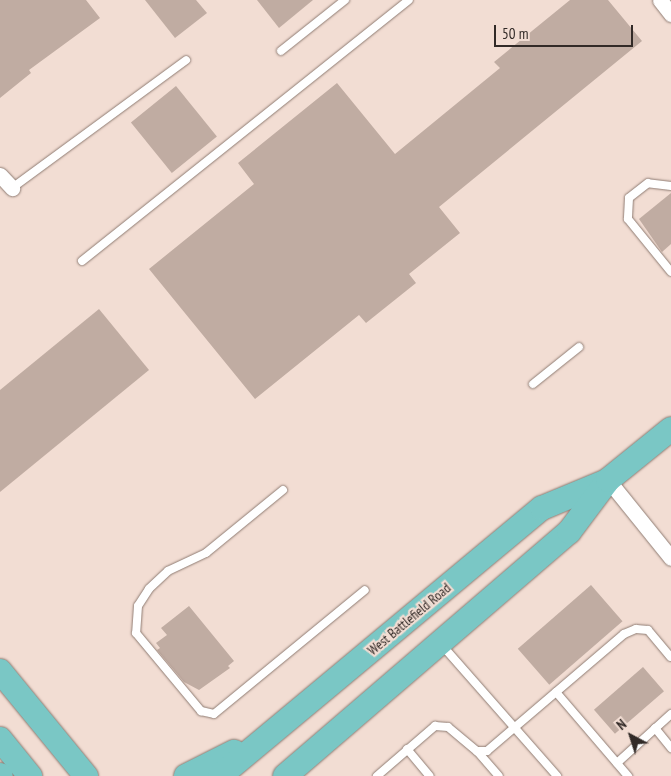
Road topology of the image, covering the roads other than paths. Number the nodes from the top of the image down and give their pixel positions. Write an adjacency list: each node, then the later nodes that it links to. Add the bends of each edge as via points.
1 (345, 0): 5 (lane)
2 (410, 0): 10 (lane)
3 (660, 0): 4 (street)
4 (671, 14)
5 (281, 51)
6 (186, 60): 9 (lane)
7 (0, 175): 9 (street)
8 (671, 186): 11 (lane, via 648,183 629,198 628,219)
9 (12, 188)
10 (82, 261)
11 (671, 272)
12 (579, 347): 13 (lane)
13 (533, 384)
14 (671, 428): 15 (main road, West Battlefield Road)
15 (608, 480): 17 (street); 19 (main road, West Battlefield Road, via 569,532); 23 (main road, West Battlefield Road, via 542,508)
16 (283, 490): 18 (lane, via 206,554 168,571 148,589 138,606 136,634 201,711 214,714)
17 (671, 558)
18 (365, 590)
19 (441, 644): 25 (lane); 36 (main road, West Battlefield Road)
20 (671, 657): 22 (lane, via 648,630 636,628 624,634)
21 (0, 671): 32 (main road)
22 (556, 692): 25 (lane); 31 (lane)
23 (310, 701): 34 (main road, via 232,754); 35 (main road, West Battlefield Road)
24 (671, 714): 26 (lane)
25 (514, 728): 30 (lane, via 487,752); 40 (lane)
26 (655, 728): 28 (lane); 31 (lane)
27 (0, 739): 33 (main road)
28 (671, 748)
29 (407, 749): 30 (lane, via 436,726 448,727); 37 (lane); 38 (lane)
30 (477, 751): 39 (lane)
31 (617, 763): 41 (lane)
32 (86, 775)
33 (30, 776)
34 (186, 776)
35 (220, 776)
36 (284, 776)
37 (377, 776)
38 (430, 776)
39 (499, 776)
40 (557, 776)
41 (628, 776)

